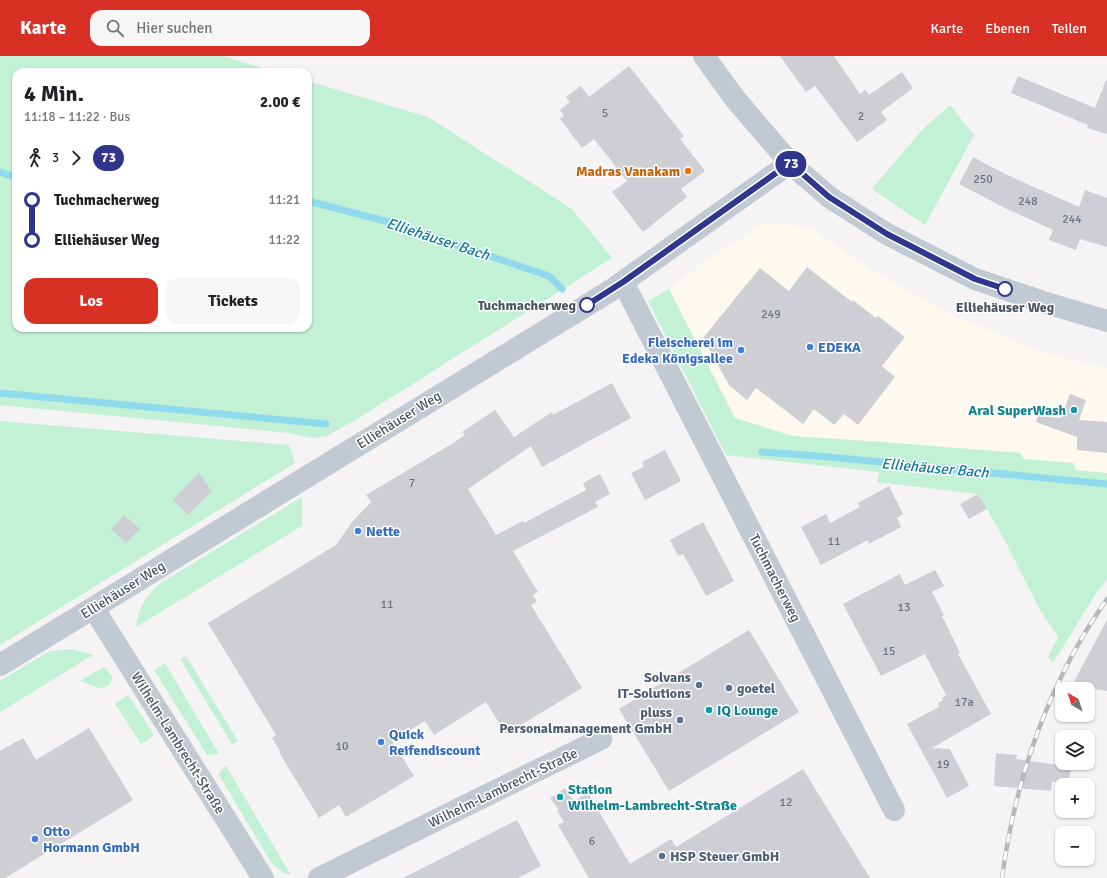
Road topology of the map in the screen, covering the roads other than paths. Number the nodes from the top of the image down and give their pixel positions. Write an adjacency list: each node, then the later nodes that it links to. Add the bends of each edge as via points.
1 (704, 56): 2 (street, via 736,100)
2 (790, 163): 3 (street, Elliehäuser Weg); 4 (street, via 829,197 887,234 975,279)
3 (623, 282): 5 (street, Elliehäuser Weg); 8 (street, Tuchmacherweg)
4 (1107, 321)
5 (94, 609): 6 (street, Elliehäuser Weg); 9 (street, Wilhelm-Lambrecht-Straße)
6 (0, 665)
7 (601, 739): 10 (street, Wilhelm-Lambrecht-Straße)
8 (894, 810)
9 (263, 878)
10 (319, 878)

